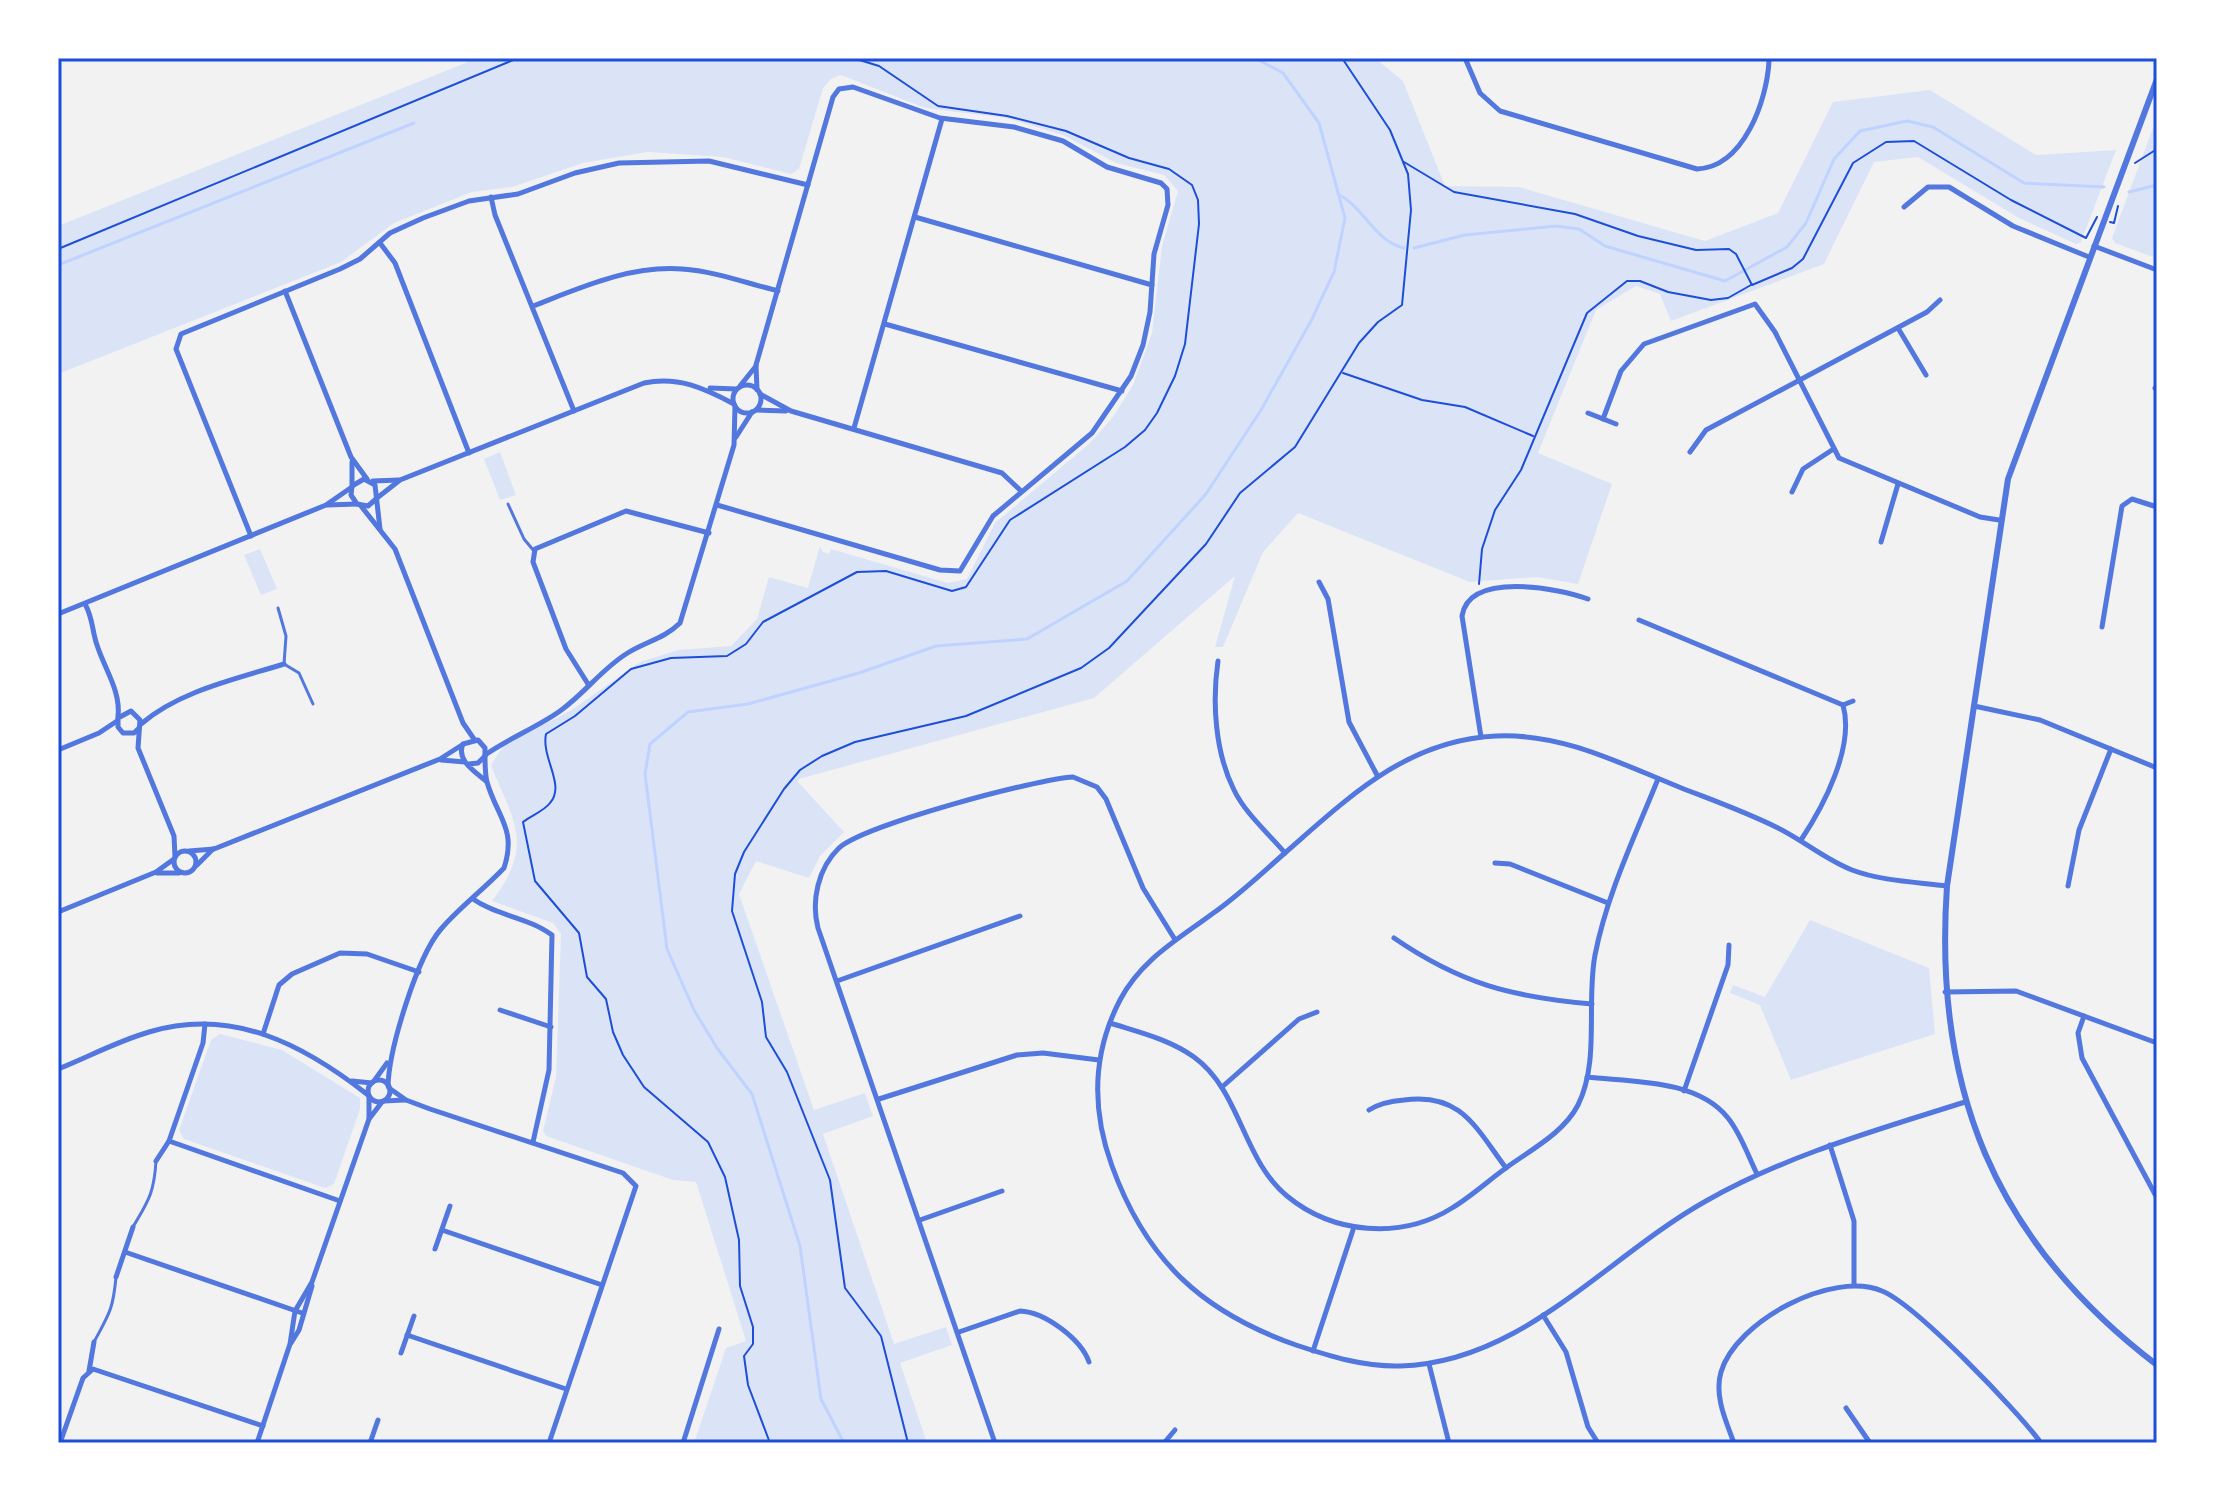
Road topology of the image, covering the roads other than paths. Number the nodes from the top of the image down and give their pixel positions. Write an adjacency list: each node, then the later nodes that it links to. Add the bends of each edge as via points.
1 (1465, 58): 4 (street, via 1480,93 1500,111 1697,169 1718,164 1736,146 1764,99)
2 (1734, 58): 4 (street)
3 (1786, 58): 4 (street)
4 (1769, 61)
5 (2157, 79): 12 (street)
6 (942, 119): 7 (street, via 853,87 841,88 833,97); 10 (street); 15 (street, via 1035,133 1081,150 1116,171 1164,184 1169,200 1154,254)
7 (808, 185): 8 (street, via 729,164 655,159 602,166 525,192); 17 (street)
8 (491, 197): 11 (street, via 423,218); 19 (street)
9 (1904, 207): 13 (street, via 1928,187 1949,187 2013,226)
10 (915, 217): 15 (street); 20 (street)
11 (380, 243): 16 (street, via 352,264); 40 (street, via 395,263)
12 (2093, 246): 13 (street); 14 (street)
13 (2089, 257): 56 (street, via 2018,447)
14 (2157, 270)
15 (1152, 285): 27 (street, via 1143,345)
16 (285, 291): 41 (street); 59 (street, via 185,332 176,346)
17 (778, 291): 19 (street, via 669,269 625,274); 22 (street)
18 (1940, 300): 21 (street)
19 (533, 306): 30 (street)
20 (885, 324): 27 (street); 36 (street)
21 (1898, 328): 23 (street); 24 (street)
22 (756, 365): 26 (street); 28 (street)
23 (1926, 375)
24 (1799, 383): 34 (street, via 1763,311 1751,303 1644,344 1621,371); 38 (street); 39 (street, via 1706,430)
25 (705, 388): 26 (street); 29 (street); 30 (street, via 655,380)
26 (738, 388): 28 (street, via 749,385); 29 (street)
27 (1122, 391): 46 (street, via 1079,447)
28 (758, 392): 31 (street); 32 (street)
29 (734, 405): 31 (street, via 742,412); 37 (street)
30 (574, 411): 40 (street)
31 (754, 411): 32 (street); 37 (street)
32 (791, 411): 36 (street)
33 (1588, 413): 34 (street)
34 (1603, 419): 35 (street)
35 (1616, 424)
36 (854, 428): 46 (street, via 996,470)
37 (735, 438): 54 (street)
38 (1832, 450): 44 (street, via 1855,467); 47 (street, via 1803,469)
39 (1690, 452)
40 (469, 453): 43 (street)
41 (351, 457): 42 (street); 45 (street)
42 (370, 480): 43 (street); 45 (street, via 358,480); 49 (street)
43 (400, 480): 49 (street)
44 (1898, 484): 56 (street); 60 (street)
45 (352, 487): 52 (street); 53 (street, via 351,497)
46 (1021, 491): 54 (street, via 993,516 969,562 955,572)
47 (1792, 492)
48 (2121, 493): 50 (street)
49 (376, 498): 53 (street, via 368,506); 57 (street)
50 (2127, 501): 55 (street); 68 (street, via 2119,514)
51 (508, 504): 61 (lane)
52 (326, 505): 53 (street); 59 (street)
53 (359, 505): 57 (street)
54 (717, 505): 58 (street)
55 (2157, 507)
56 (1999, 520): 76 (street)
57 (380, 530): 80 (street, via 395,549)
58 (709, 533): 61 (street, via 626,511); 71 (street, via 680,623 666,636 626,654)
59 (251, 536): 64 (street)
60 (1881, 542)
61 (534, 551): 71 (street, via 533,562 566,649)
62 (1319, 582): 95 (street, via 1328,599 1349,722)
63 (1588, 599): 84 (street, via 1544,587 1480,591 1466,603 1462,616)
64 (85, 604): 66 (street); 72 (street)
65 (278, 608): 70 (lane, via 286,636)
66 (58, 614)
67 (1639, 620): 75 (street)
68 (2102, 627)
69 (1218, 661): 102 (street, via 1214,700 1222,756 1234,790)
70 (284, 664): 74 (lane, via 299,673); 78 (street)
71 (588, 684): 86 (street, via 560,711)
72 (119, 697): 77 (street); 79 (street)
73 (1853, 701): 75 (street)
74 (313, 704)
75 (1843, 705): 99 (street, via 1837,773)
76 (1974, 706): 89 (street, via 2031,717); 108 (street)
77 (132, 712): 78 (street); 79 (street); 81 (street)
78 (153, 712): 81 (street)
79 (118, 720): 82 (street); 83 (street)
80 (463, 723): 85 (street); 87 (street)
81 (140, 726): 82 (street, via 130,734); 88 (street)
82 (123, 732): 83 (street); 88 (street)
83 (99, 733): 90 (street)
84 (1481, 737): 95 (street, via 1423,750); 96 (street, via 1541,737 1575,745)
85 (478, 741): 86 (street); 87 (street); 91 (street)
86 (500, 742): 91 (street)
87 (463, 744): 92 (street); 93 (street, via 461,755)
88 (138, 748): 98 (street)
89 (2111, 749): 94 (street); 109 (street, via 2079,830)
90 (58, 750)
91 (485, 756): 93 (street); 97 (street)
92 (440, 759): 93 (street); 100 (street)
93 (467, 763): 97 (street)
94 (2157, 768)
95 (1377, 775): 102 (street)
96 (1658, 779): 99 (street); 111 (street)
97 (487, 781): 110 (street, via 510,847 504,868)
98 (174, 836): 101 (street); 103 (street)
99 (1801, 840): 108 (street, via 1830,860 1868,875)
100 (214, 849): 101 (street); 105 (street)
101 (189, 851): 103 (street); 105 (street)
102 (1285, 853): 114 (street, via 1214,913)
103 (174, 858): 106 (street); 107 (street)
104 (1495, 863): 111 (street, via 1510,864)
105 (196, 866): 107 (street)
106 (156, 872): 107 (street); 112 (street)
107 (183, 873)
108 (1947, 886): 119 (street)
109 (2068, 886)
110 (473, 899): 117 (street, via 440,931); 126 (street, via 552,935)
111 (1608, 903): 120 (street, via 1594,960)
112 (58, 912)
113 (1020, 916): 118 (street)
114 (1174, 938): 118 (street, via 1143,888 1106,799 1085,780 1061,778 876,827 838,849 823,872 815,915); 124 (street, via 1127,987)
115 (1394, 938): 120 (street, via 1433,964 1496,991)
116 (1729, 945): 137 (street, via 1728,965)
117 (419, 972): 127 (street, via 367,954 340,953 279,985); 130 (street)
118 (837, 981): 139 (street)
119 (1945, 992): 123 (street, via 2016,991); 142 (street)
120 (1592, 1004): 132 (street)
121 (500, 1010): 126 (street)
122 (1317, 1012): 136 (street, via 1299,1019)
123 (2084, 1016): 128 (street); 154 (street, via 2078,1033 2082,1058)
124 (1110, 1023): 129 (street); 136 (street, via 1178,1047)
125 (205, 1024): 127 (street, via 217,1022); 131 (street, via 148,1032); 147 (street)
126 (551, 1027): 148 (street, via 547,1087)
127 (263, 1034): 133 (street, via 286,1041)
128 (2157, 1043)
129 (1099, 1060): 139 (street, via 1017,1055); 173 (street, via 1098,1115 1104,1145 1154,1248 1196,1293 1226,1314)
130 (388, 1061): 134 (street); 135 (street)
131 (58, 1069)
132 (1587, 1077): 137 (street); 151 (street, via 1567,1121)
133 (351, 1081): 134 (street); 138 (street)
134 (373, 1082): 135 (street); 138 (street)
135 (388, 1087): 140 (street); 141 (street)
136 (1222, 1087): 159 (street, via 1269,1178 1304,1209)
137 (1684, 1091): 152 (street, via 1712,1103 1729,1120)
138 (368, 1096): 141 (street); 145 (street)
139 (879, 1099): 157 (street)
140 (406, 1100): 141 (street); 148 (street)
141 (383, 1102): 145 (street)
142 (1965, 1102): 149 (street); 177 (street, via 1994,1174 2045,1256 2107,1325)
143 (58, 1107): 146 (street)
144 (1369, 1110): 151 (street, via 1385,1102 1423,1097 1446,1101 1466,1115)
145 (369, 1119): 155 (street)
146 (58, 1132)
147 (169, 1141): 150 (street); 155 (street)
148 (533, 1142): 165 (street, via 623,1173 636,1186)
149 (1830, 1145): 152 (street); 164 (street, via 1854,1221)
150 (156, 1161): 158 (lane, via 145,1213)
151 (1506, 1168): 159 (street, via 1430,1219 1386,1229)
152 (1757, 1174): 167 (street, via 1654,1234)
153 (1002, 1191): 157 (street)
154 (2157, 1198)
155 (340, 1201): 166 (street)
156 (450, 1206): 160 (street)
157 (920, 1220): 170 (street)
158 (133, 1227): 162 (street)
159 (1354, 1227): 173 (street)
160 (442, 1230): 161 (street); 165 (street)
161 (435, 1249)
162 (125, 1252): 163 (street); 166 (street)
163 (116, 1277): 172 (lane, via 111,1311)
164 (1854, 1284): 194 (street, via 1803,1296 1732,1348 1719,1386); 196 (street, via 1882,1291 1912,1309)
165 (602, 1285): 179 (street)
166 (298, 1312): 182 (street)
167 (1543, 1315): 176 (street, via 1509,1338); 193 (street, via 1566,1352 1588,1427)
168 (414, 1316): 171 (street)
169 (719, 1329): 189 (street)
170 (959, 1332): 175 (street, via 1030,1312 1047,1319); 190 (street)
171 (407, 1335): 174 (street); 179 (street)
172 (94, 1342): 178 (street)
173 (1313, 1351): 176 (street, via 1367,1364)
174 (401, 1353)
175 (1089, 1362)
176 (1429, 1364): 192 (street)
177 (2157, 1365)
178 (89, 1371): 182 (street); 185 (street)
179 (566, 1389): 188 (street)
180 (1846, 1408): 195 (street)
181 (378, 1420): 184 (street)
182 (263, 1426): 186 (street)
183 (1175, 1430): 191 (street)
184 (370, 1442): 187 (street)
185 (60, 1443)
186 (257, 1443)
187 (378, 1443)
188 (549, 1443)
189 (683, 1443)
190 (995, 1443)
191 (1164, 1443)
192 (1449, 1443)
193 (1598, 1443)
194 (1734, 1443)
195 (1870, 1443)
196 (2041, 1443)

